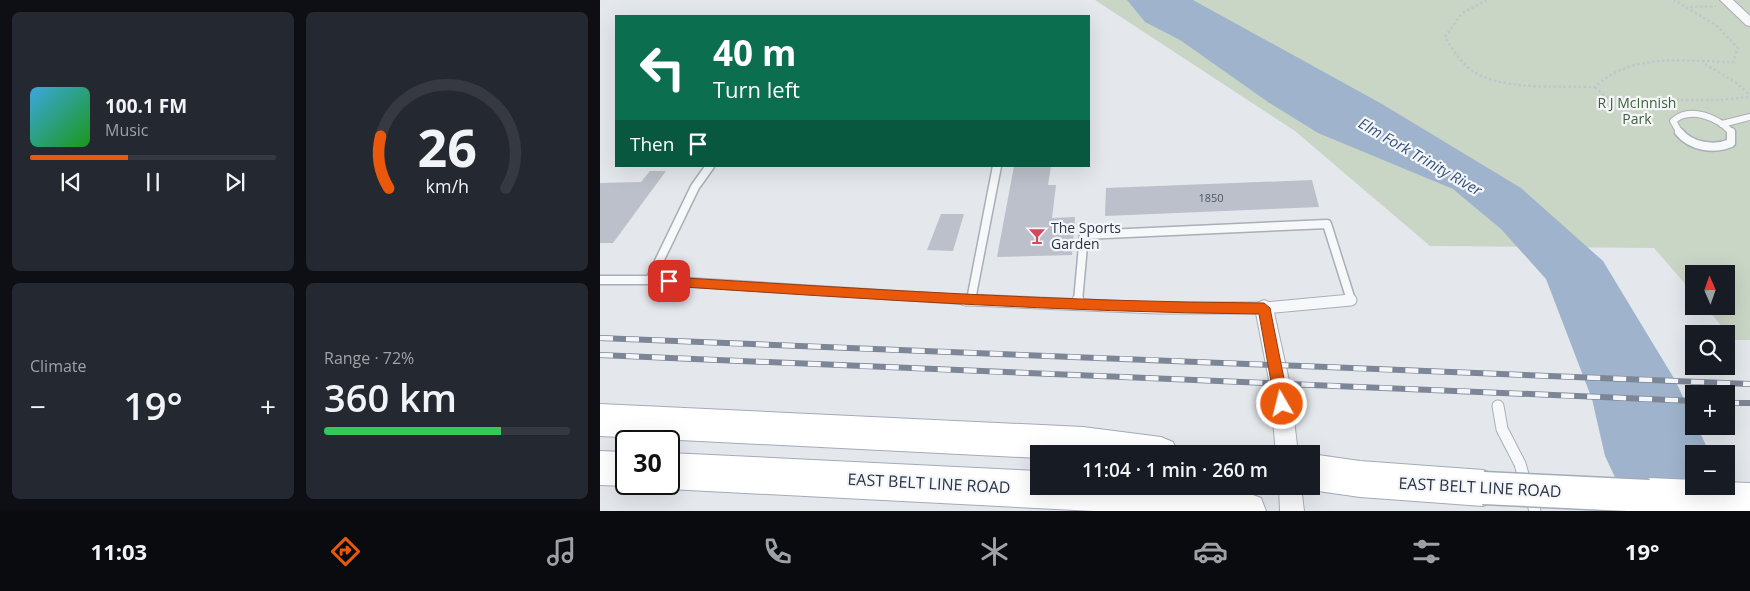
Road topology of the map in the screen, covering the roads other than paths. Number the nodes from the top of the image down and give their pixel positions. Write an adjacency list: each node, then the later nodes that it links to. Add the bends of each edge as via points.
1 (1728, 2): 2 (street)
2 (1750, 22)
3 (1750, 117): 4 (lane)
4 (1722, 124): 4 (lane, via 1709,117 1689,113 1673,121 1677,132 1692,141 1720,148 1733,139 1732,133)
5 (709, 167): 8 (lane, via 695,187)
6 (998, 167): 9 (lane)
7 (600, 280): 8 (lane)
8 (650, 280): 9 (lane)
9 (972, 300): 10 (lane)
10 (1078, 304): 11 (lane); 11 (lane, via 1084,234 1327,224 1351,300)
11 (1264, 308): 15 (street, via 1280,385)
12 (1498, 406): 25 (lane, via 1502,429 1520,464)
13 (600, 420): 14 (main road)
14 (1082, 445)
15 (1286, 445)
16 (600, 468): 17 (main road)
17 (615, 469)
18 (680, 471): 21 (main road, EAST BELT LINE ROAD, via 973,484)
19 (1320, 473): 22 (main road, EAST BELT LINE ROAD, bridge, via 1483,488)
20 (1291, 495): 24 (street)
21 (1210, 501): 23 (main road, EAST BELT LINE ROAD)
22 (1750, 501)
23 (1248, 511)
24 (1292, 511)
25 (1536, 511)

